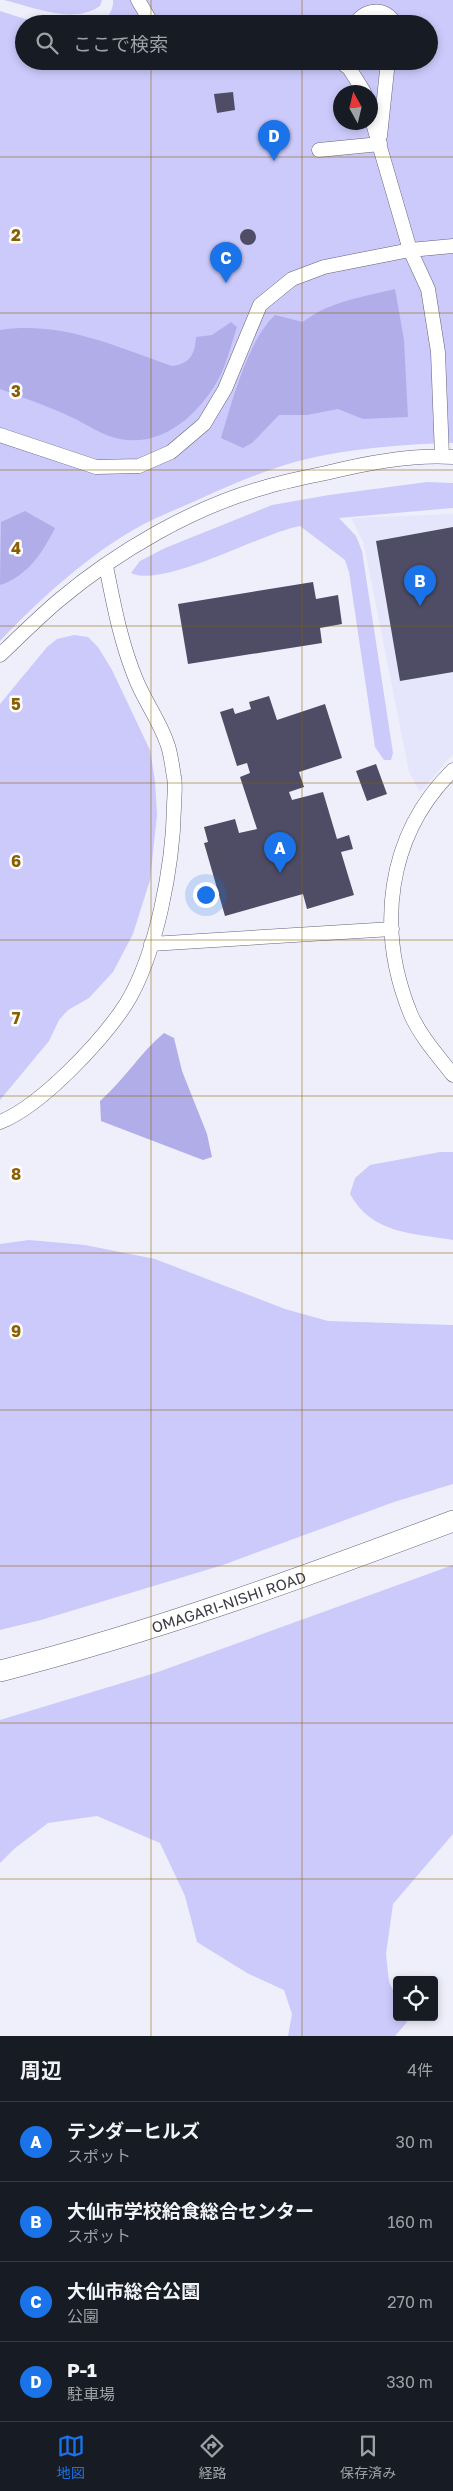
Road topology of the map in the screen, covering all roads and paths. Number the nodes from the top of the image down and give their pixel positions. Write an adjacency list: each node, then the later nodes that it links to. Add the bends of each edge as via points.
1 (138, 0): 2 (street)
2 (147, 15)
3 (363, 15): 4 (street, via 371,11)
4 (387, 15)
5 (350, 70): 7 (street)
6 (387, 70): 9 (street)
7 (361, 85)
8 (375, 130): 9 (street)
9 (380, 144): 10 (street); 12 (street)
10 (319, 150)
11 (453, 246): 12 (street)
12 (410, 250): 13 (street, via 324,267 292,279 260,304 213,410 204,424 171,452 139,466 96,467); 14 (street, via 428,289 438,352)
13 (0, 435)
14 (447, 456): 15 (street, via 346,468 265,487 202,511 145,540)
15 (106, 566): 16 (street, via 58,601); 19 (street, via 120,636 137,683 168,744 174,780 174,832)
16 (0, 655)
17 (453, 770): 18 (street, via 437,786 414,820 398,859)
18 (392, 930): 19 (street); 20 (street, via 398,970 412,1016 432,1049)
19 (151, 944): 21 (street, via 126,1003 98,1038 38,1098)
20 (453, 1074)
21 (0, 1122)
22 (453, 1521): 23 (highway, OMAGARI-NISHI ROAD, via 212,1608 69,1654)
23 (0, 1671)

